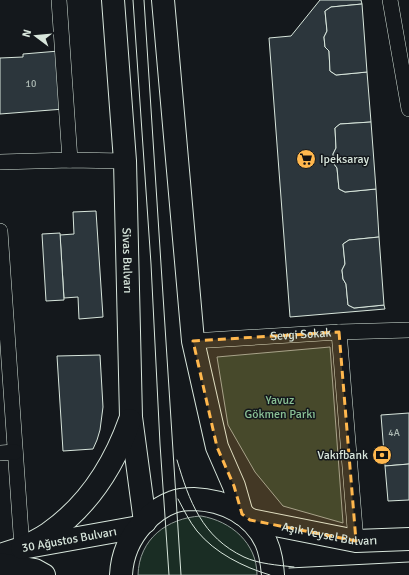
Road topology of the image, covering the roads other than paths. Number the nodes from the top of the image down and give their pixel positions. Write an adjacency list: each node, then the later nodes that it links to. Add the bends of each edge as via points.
1 (59, 0): 6 (street)
2 (113, 0): 7 (main road, Sivas Bulvarı)
3 (163, 0): 13 (main road)
4 (390, 0): 5 (street)
5 (409, 109)
6 (70, 160): 7 (street); 8 (street)
7 (125, 161): 15 (main road, Sivas Bulvarı)
8 (0, 162)
9 (0, 231): 10 (street)
10 (1, 251): 14 (street)
11 (409, 330): 12 (street, Sevgi Sokak)
12 (339, 332): 13 (street, Sevgi Sokak); 21 (street)
13 (193, 341): 18 (main road, via 216,447)
14 (4, 343): 16 (street)
15 (131, 416): 19 (main road, Sivas Bulvarı); 22 (main road, via 115,456 92,492 64,522)
16 (15, 452): 17 (street); 22 (street)
17 (0, 453)
18 (246, 517): 19 (main road, via 228,506 215,502 186,499 164,506); 21 (main road, Aşık Veysel Bulvarı); 27 (main road, via 266,543 272,558)
19 (142, 524): 22 (main road, 30 Ağustos Bulvarı); 26 (main road, via 124,554)
20 (409, 539): 21 (main road, Aşık Veysel Bulvarı)
21 (356, 541)
22 (22, 548): 23 (main road, 30 Ağustos Bulvarı)
23 (0, 555)
24 (0, 564): 25 (main road, via 35,570)
25 (44, 575)
26 (121, 575)
27 (273, 575)

